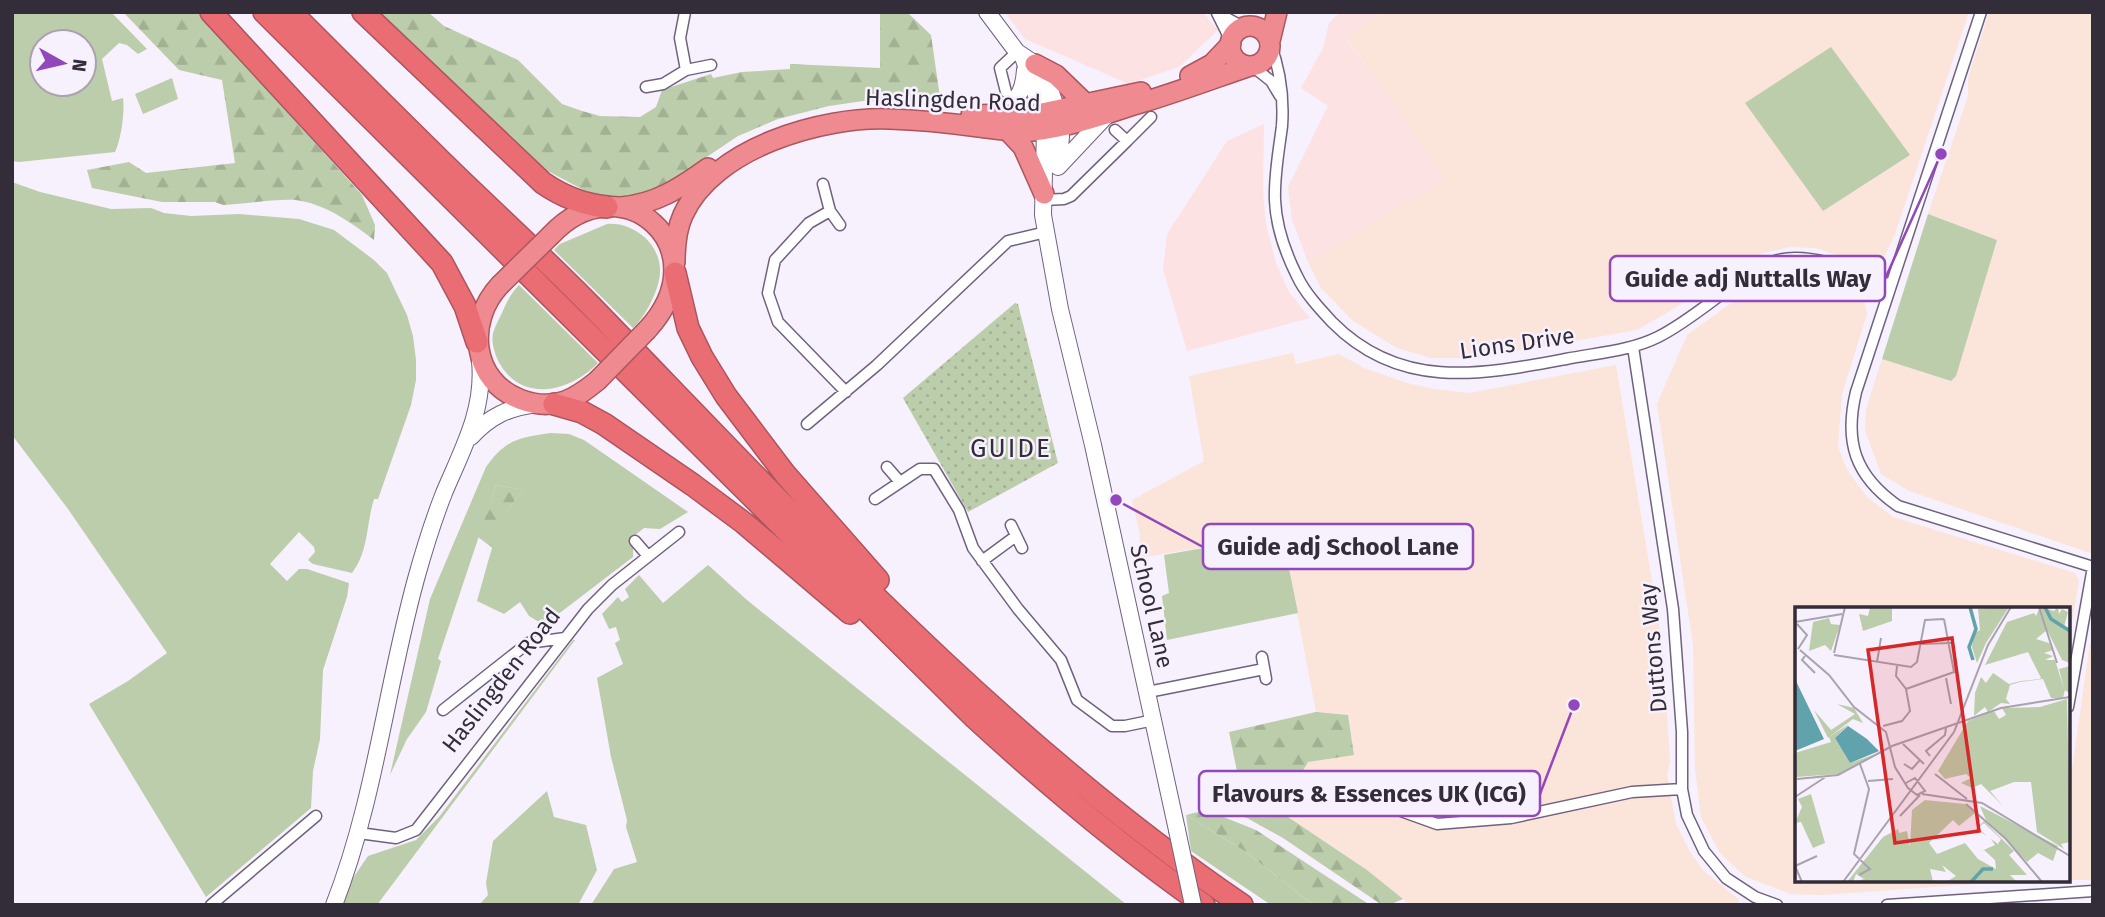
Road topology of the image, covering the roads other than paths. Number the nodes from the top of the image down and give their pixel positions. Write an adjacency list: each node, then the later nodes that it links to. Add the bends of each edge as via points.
1 (211, 12): 38 (highway, via 432,251 457,289)
2 (264, 12): 57 (highway)
3 (291, 12): 59 (highway, via 587,303 861,583)
4 (363, 12): 31 (highway, via 543,183 569,198)
5 (685, 12): 17 (street, via 680,38)
6 (987, 12): 13 (main road)
7 (1278, 12): 11 (highway)
8 (1981, 12): 36 (street)
9 (1217, 13): 10 (street); 10 (street)
10 (1241, 30): 11 (highway, via 1261,29); 15 (highway, via 1236,59); 21 (highway, Haslingden Road, via 1212,64 1193,75 1154,89)
11 (1270, 42): 15 (highway, via 1266,58); 20 (street, Lions Drive)
12 (996, 56): 16 (street)
13 (1025, 61): 16 (street); 21 (highway, via 1056,75); 22 (main road, via 1020,96); 24 (main road, via 1049,87)
14 (710, 65): 17 (street)
15 (1251, 65): 20 (street); 25 (highway, Haslingden Road, via 1146,101)
16 (1000, 68): 19 (street)
17 (686, 71): 18 (street, via 663,84)
18 (646, 87)
19 (1006, 92)
20 (1282, 98): 37 (street, Lions Drive, via 1275,200 1282,239 1299,280 1317,306 1363,348 1390,362 1455,374 1492,372)
21 (1085, 103): 24 (highway, Haslingden Road)
22 (984, 116): 24 (highway, Haslingden Road); 31 (highway, Haslingden Road, via 879,113 812,119 747,145 665,197)
23 (1151, 117): 27 (street)
24 (1051, 120): 25 (highway, Haslingden Road); 26 (highway, Haslingden Road, via 1023,132); 28 (main road); 30 (main road, School Lane)
25 (1111, 123): 27 (street); 28 (main road)
26 (1007, 130): 30 (highway, via 1023,147); 35 (highway, Haslingden Road, via 886,119 842,122 783,137 748,153 701,188 682,217)
27 (1127, 141): 30 (street, via 1071,196)
28 (1058, 166): 30 (main road)
29 (823, 184): 32 (street)
30 (1044, 197): 34 (main road, School Lane)
31 (614, 207): 35 (highway, via 638,214 655,226); 38 (highway, bridge, via 579,212 561,224 500,285 483,310)
32 (830, 211): 33 (street); 39 (street, via 809,223 775,260 768,293 778,322)
33 (840, 225)
34 (1046, 232): 39 (street, via 1008,241); 54 (main road, School Lane)
35 (675, 267): 40 (highway, bridge, via 667,304 647,330 597,381 573,398); 59 (highway, via 685,320 726,396 858,559)
36 (1891, 285): 37 (street, Lions Drive, via 1836,265 1779,260 1757,269 1659,337); 51 (street, via 1850,417 1851,439 1866,477 1898,506)
37 (1633, 347): 60 (street, Duttons Way, via 1673,609)
38 (479, 350): 40 (highway, via 485,369 501,389); 42 (main road, via 479,401)
39 (846, 392): 41 (street)
40 (546, 404): 42 (main road, via 495,415); 57 (highway, via 582,412 604,424 693,485)
41 (807, 425)
42 (466, 445): 63 (main road, via 436,513 416,579)
43 (887, 467): 44 (street)
44 (900, 482): 45 (street); 50 (street, via 923,468 937,471)
45 (875, 499)
46 (679, 531): 49 (street, Haslingden Road)
47 (635, 541): 49 (street)
48 (1022, 548): 50 (street, via 1014,531)
49 (648, 556): 52 (street, Haslingden Road, via 612,585)
50 (982, 561): 58 (street, via 1061,660 1080,703 1112,726)
51 (2093, 568): 55 (street)
52 (565, 638): 56 (street, via 528,643); 63 (street, Haslingden Road, via 416,830 396,838)
53 (1262, 657): 54 (street, via 1265,674)
54 (1148, 692): 58 (main road, School Lane)
55 (2070, 696)
56 (443, 710)
57 (975, 718): 70 (highway, via 1141,861)
58 (1154, 720): 69 (main road, School Lane, bridge)
59 (1037, 746): 71 (highway, via 1145,836)
60 (1682, 789): 61 (street, via 1632,792 1511,818 1437,824); 72 (street, Duttons Way, via 1686,815 1704,851 1735,886)
61 (1398, 810)
62 (316, 816): 67 (street)
63 (359, 833): 68 (main road)
64 (2052, 882): 66 (street)
65 (2093, 891): 66 (street)
66 (2052, 893): 73 (street)
67 (211, 905)
68 (334, 905)
69 (1193, 905)
70 (1204, 905)
71 (1242, 905)
72 (1777, 905)
73 (1886, 905)

